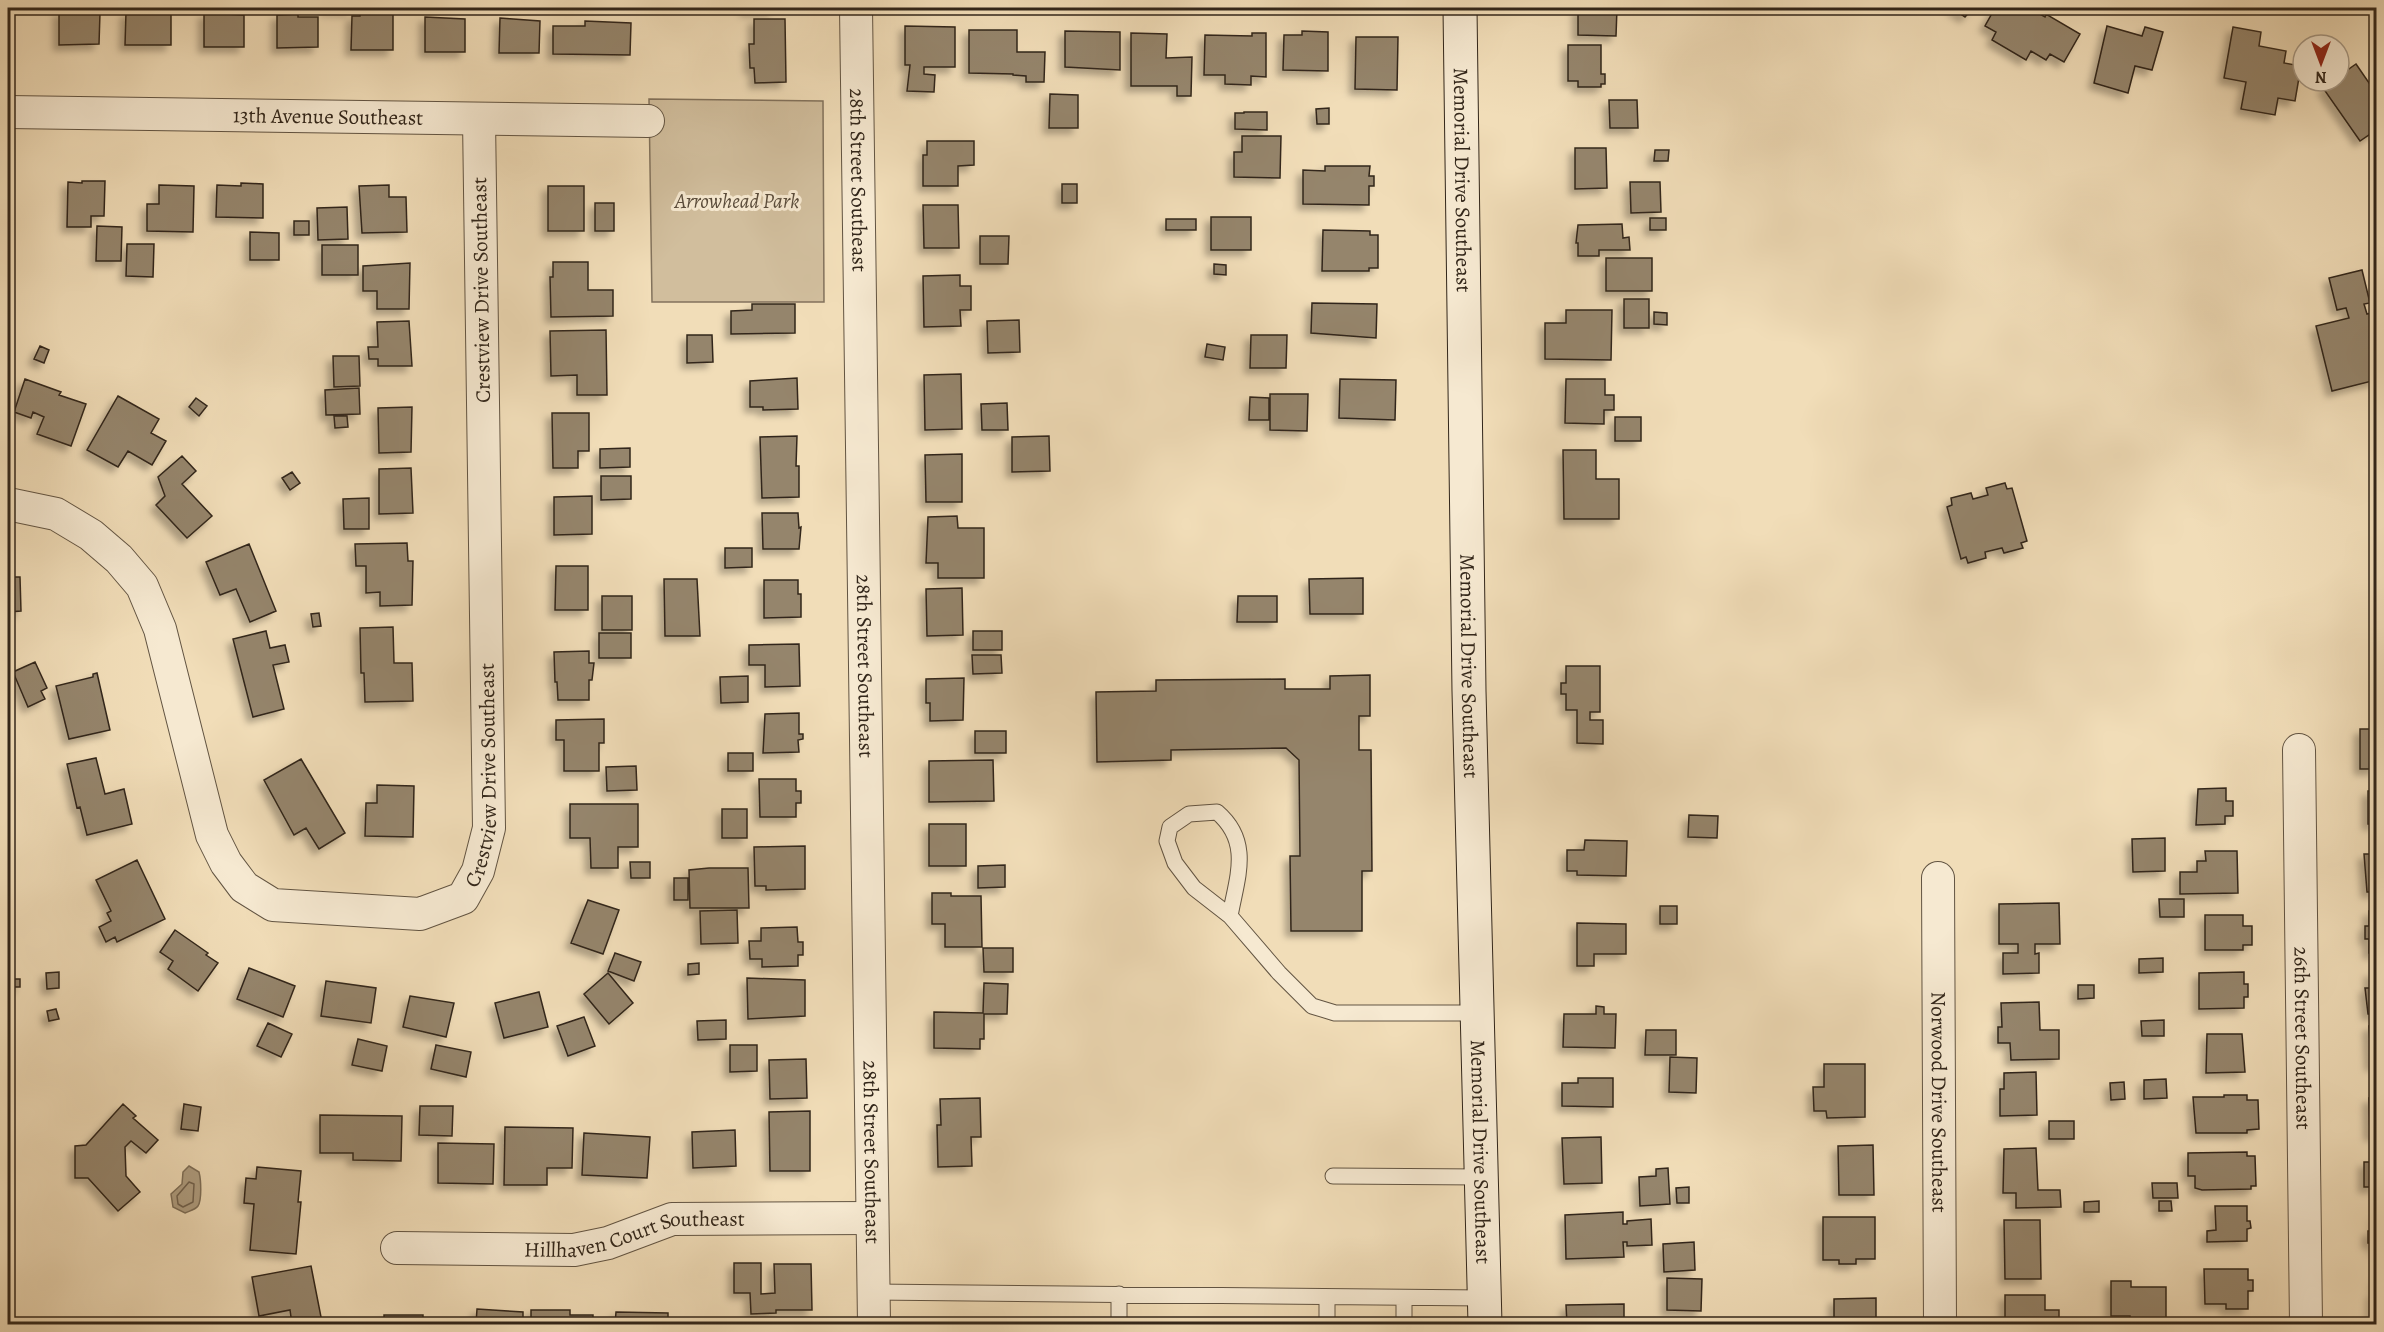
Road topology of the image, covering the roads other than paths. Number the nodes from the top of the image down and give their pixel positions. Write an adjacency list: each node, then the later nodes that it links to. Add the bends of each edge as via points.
1 (856, 8): 13 (street, 28th Street Southeast)
2 (1460, 8): 10 (street, Memorial Drive Southeast)
3 (8, 112): 4 (street, 13th Avenue Southeast)
4 (478, 119): 5 (street, 13th Avenue Southeast); 6 (street, Crestview Drive Southeast, via 489,828 478,871 463,898 420,914 273,905 244,887 212,835 160,629 142,586 91,535 56,514)
5 (648, 121)
6 (8, 504)
7 (2299, 750): 25 (street, 26th Street Southeast)
8 (1938, 878): 24 (street, Norwood Drive Southeast)
9 (1230, 916): 9 (lane, via 1194,888 1174,863 1167,840 1170,827 1189,814 1217,812 1230,823 1239,841 1240,862); 10 (lane, via 1312,1006 1335,1013)
10 (1477, 1013): 12 (street, Memorial Drive Southeast)
11 (1333, 1176): 12 (lane)
12 (1481, 1177): 19 (street, Memorial Drive Southeast)
13 (872, 1218): 14 (street, Hillhaven Court Southeast, via 672,1219 608,1243 574,1250); 15 (street, 28th Street Southeast)
14 (397, 1248)
15 (873, 1292): 16 (lane); 20 (street, 28th Street Southeast)
16 (1119, 1294): 17 (lane); 21 (lane)
17 (1327, 1297): 18 (lane); 22 (lane)
18 (1404, 1298): 19 (lane); 23 (lane)
19 (1485, 1311)
20 (874, 1324)
21 (1119, 1324)
22 (1327, 1324)
23 (1404, 1324)
24 (1940, 1324)
25 (2306, 1324)

